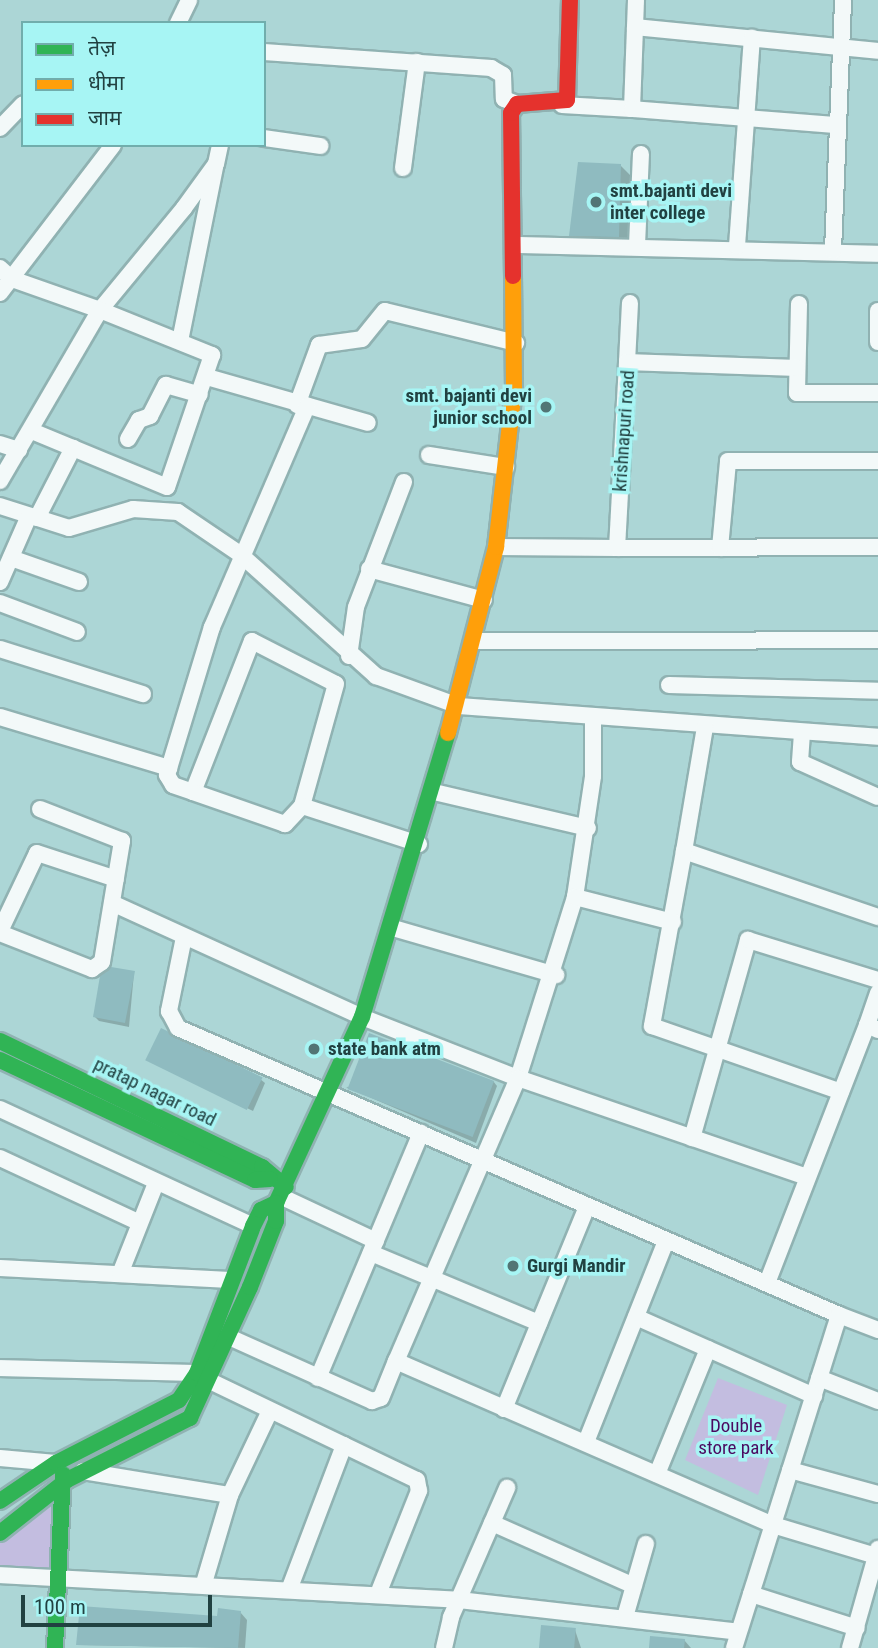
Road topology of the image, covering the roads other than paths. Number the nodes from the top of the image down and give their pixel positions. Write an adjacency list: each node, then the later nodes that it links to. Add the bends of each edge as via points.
1 (189, 0): 5 (street)
2 (570, 0): 14 (street, via 569,95)
3 (636, 0): 6 (street)
4 (843, 0): 8 (street)
5 (179, 21)
6 (635, 27): 7 (street); 15 (street)
7 (752, 38): 8 (street); 16 (street)
8 (840, 47): 9 (street); 17 (street)
9 (878, 51)
10 (266, 52): 11 (street)
11 (417, 62): 12 (street, via 500,71 504,99); 25 (street)
12 (517, 104): 14 (street); 26 (street, via 511,113)
13 (21, 106): 18 (street)
14 (562, 106): 15 (street)
15 (632, 109): 16 (street)
16 (746, 118): 17 (street); 28 (street)
17 (836, 125): 29 (street)
18 (0, 128)
19 (266, 138): 20 (street)
20 (320, 146)
21 (111, 147): 31 (street)
22 (220, 147): 24 (street)
23 (641, 154): 27 (street)
24 (216, 164): 35 (street); 37 (street)
25 (403, 168)
26 (517, 244): 27 (street); 39 (street)
27 (637, 245): 28 (street)
28 (737, 246): 29 (street)
29 (832, 251): 30 (street)
30 (878, 254)
31 (6, 273): 32 (street); 35 (street)
32 (0, 293)
33 (630, 303): 40 (street)
34 (799, 304): 41 (street)
35 (100, 310): 37 (street); 47 (street)
36 (878, 311): 38 (street)
37 (180, 341): 42 (street, via 212,355)
38 (878, 342)
39 (516, 343): 45 (street, via 385,311 362,339 319,345); 54 (street)
40 (627, 362): 41 (street, krishnapuri road); 61 (street, krishnapuri road)
41 (797, 368): 43 (street, via 799,394)
42 (207, 377): 44 (street); 45 (street)
43 (878, 393)
44 (200, 395): 48 (street, via 166,385 150,416 139,420); 50 (street, via 167,487)
45 (302, 406): 46 (street); 63 (street)
46 (368, 423)
47 (32, 431): 50 (street); 51 (street)
48 (128, 439)
49 (0, 444): 51 (street)
50 (73, 448): 58 (street)
51 (19, 450): 55 (street)
52 (429, 456): 54 (street)
53 (878, 461): 62 (street, via 729,461)
54 (506, 467): 59 (street)
55 (0, 481)
56 (404, 482): 65 (street)
57 (0, 506): 58 (street)
58 (33, 517): 63 (street, via 74,528 123,510 162,508 193,519); 64 (street)
59 (496, 547): 61 (street); 68 (street)
60 (878, 547): 62 (street)
61 (617, 548): 62 (street)
62 (719, 548)
63 (240, 554): 74 (street); 84 (street)
64 (11, 558): 66 (street); 67 (street)
65 (369, 569): 68 (street); 74 (street)
66 (0, 582)
67 (79, 582)
68 (484, 600): 71 (street)
69 (0, 603): 70 (street)
70 (77, 632)
71 (476, 640): 72 (street); 78 (street)
72 (878, 640)
73 (0, 649): 77 (street)
74 (349, 656): 78 (street, via 403,690)
75 (668, 685): 76 (street)
76 (878, 691)
77 (143, 694)
78 (459, 706): 80 (street); 88 (street)
79 (0, 717): 84 (street)
80 (593, 717): 81 (street); 92 (street)
81 (705, 727): 82 (street); 94 (street)
82 (802, 733): 83 (street); 85 (street, via 800,762)
83 (878, 737)
84 (169, 768): 87 (street, via 170,782)
85 (860, 786): 86 (street); 89 (street)
86 (878, 787)
87 (193, 792): 90 (street, via 285,824); 90 (street, via 252,641 336,684)
88 (434, 792): 92 (street); 93 (street)
89 (878, 797)
90 (302, 806): 93 (street)
91 (40, 809): 95 (street, via 120,840)
92 (587, 828): 96 (street)
93 (419, 844): 100 (street)
94 (684, 851): 98 (street); 99 (street)
95 (116, 879): 97 (street); 101 (street, via 37,853)
96 (575, 897): 99 (street); 103 (street)
97 (112, 903): 101 (street, via 102,962 95,969); 102 (street)
98 (878, 917)
99 (673, 922): 109 (street, via 652,1026)
100 (393, 928): 103 (street); 106 (street)
101 (0, 932)
102 (184, 937): 106 (street); 113 (street, via 171,1020)
103 (556, 975): 111 (street)
104 (878, 981): 109 (street, via 748,940)
105 (878, 993): 107 (street)
106 (362, 1017): 111 (street); 113 (street)
107 (872, 1027): 112 (street)
108 (0, 1041): 120 (street, pratap nagar road, via 262,1167)
109 (714, 1049): 112 (street); 116 (street)
110 (0, 1060): 120 (street, via 256,1180)
111 (518, 1078): 116 (street); 118 (street)
112 (841, 1092): 119 (street)
113 (330, 1096): 115 (street); 122 (street)
114 (0, 1109): 121 (street)
115 (421, 1133): 118 (street); 127 (street)
116 (692, 1138): 119 (street)
117 (0, 1158): 124 (street)
118 (484, 1162): 123 (street); 130 (street)
119 (807, 1177): 132 (street)
120 (270, 1179): 122 (street, pratap nagar road)
121 (156, 1183): 124 (street); 125 (street)
122 (281, 1195): 125 (street, via 261,1210); 127 (street); 137 (street, via 276,1221)
123 (587, 1207): 126 (street); 135 (street)
124 (138, 1222): 129 (street)
125 (253, 1226): 131 (street)
126 (666, 1241): 132 (street); 134 (street)
127 (373, 1247): 130 (street); 142 (street)
128 (0, 1268): 129 (street)
129 (120, 1274): 131 (street)
130 (432, 1278): 135 (street); 139 (street)
131 (230, 1280): 141 (street)
132 (766, 1283): 133 (street)
133 (839, 1315): 136 (street); 143 (street)
134 (636, 1317): 138 (street); 148 (street)
135 (539, 1323): 146 (street)
136 (878, 1330)
137 (229, 1337): 141 (street); 142 (street)
138 (708, 1349): 144 (street); 154 (street)
139 (396, 1361): 142 (street, via 375,1401); 146 (street)
140 (0, 1367): 141 (street)
141 (204, 1377): 147 (street); 151 (street, via 170,1409); 153 (street, via 183,1424)
142 (318, 1378)
143 (819, 1378): 144 (street); 145 (street)
144 (814, 1396): 152 (street)
145 (878, 1401)
146 (503, 1409): 148 (street)
147 (269, 1413): 149 (street); 158 (street)
148 (586, 1443): 154 (street)
149 (344, 1445): 169 (street); 170 (street, via 420,1485)
150 (0, 1458): 151 (street)
151 (56, 1463): 155 (street); 159 (street)
152 (790, 1470): 157 (street); 161 (street)
153 (83, 1471): 155 (street); 158 (street)
154 (657, 1474): 161 (street)
155 (67, 1480): 162 (street); 166 (street)
156 (507, 1488): 160 (street)
157 (878, 1494)
158 (230, 1495): 167 (street)
159 (0, 1501)
160 (492, 1523): 168 (street); 172 (street)
161 (773, 1525): 164 (street); 171 (street)
162 (0, 1533)
163 (646, 1544): 168 (street)
164 (877, 1553): 174 (street)
165 (0, 1575): 166 (street)
166 (62, 1582): 167 (street); 176 (street)
167 (204, 1583): 169 (street)
168 (634, 1586): 173 (street)
169 (289, 1590): 170 (street)
170 (378, 1594): 172 (street)
171 (751, 1594): 174 (street); 175 (street)
172 (459, 1600): 173 (street); 177 (street)
173 (625, 1616): 175 (street)
174 (857, 1628): 178 (street)
175 (736, 1640)
176 (55, 1648)
177 (444, 1648)
178 (850, 1648)

